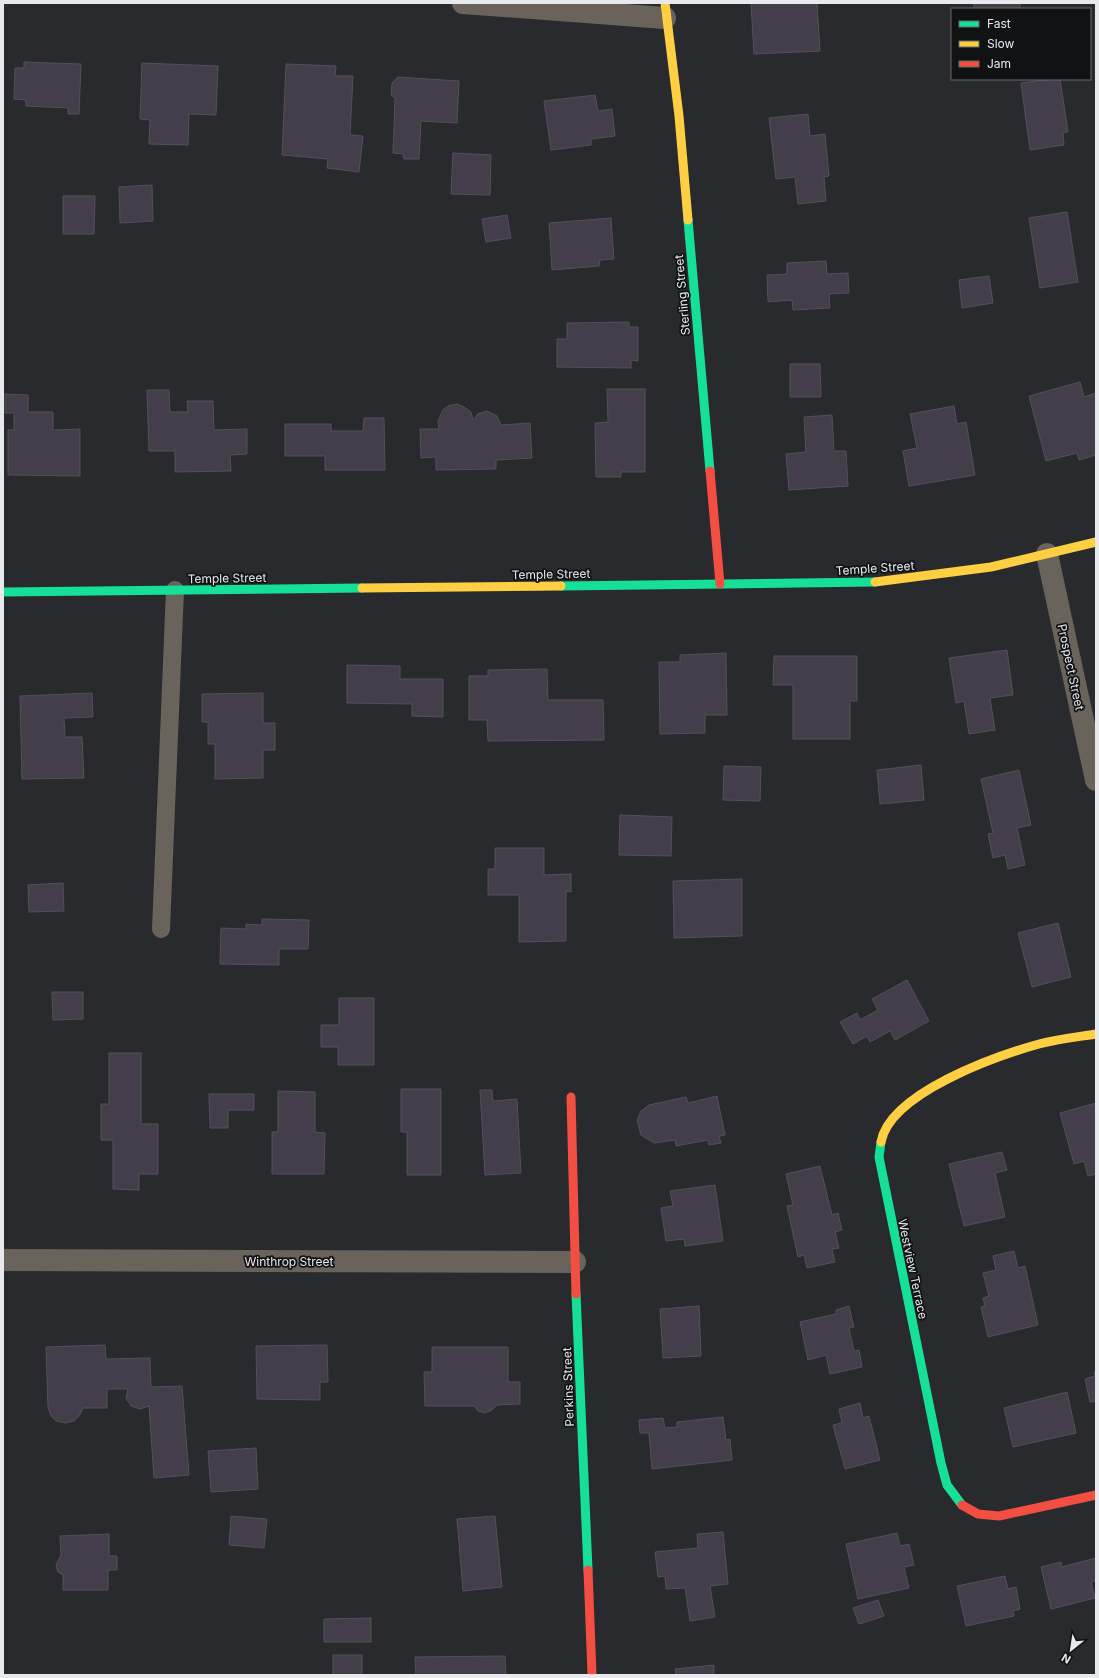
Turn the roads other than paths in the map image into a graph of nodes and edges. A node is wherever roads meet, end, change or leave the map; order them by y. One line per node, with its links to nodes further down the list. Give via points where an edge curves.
1 (463, 3): 2 (street)
2 (665, 11): 5 (street, Sterling Street, via 679,116)
3 (1096, 542): 4 (street, Temple Street)
4 (1047, 554): 5 (street, Temple Street, via 991,567 872,582); 8 (street, Prospect Street)
5 (720, 584): 6 (street, Temple Street)
6 (175, 590): 7 (street, Temple Street); 9 (lane)
7 (3, 592)
8 (1096, 780)
9 (161, 929)
10 (1096, 1034): 14 (street, Westview Terrace, via 1033,1046 940,1084 901,1108 884,1130 879,1157 941,1463 947,1485 959,1504 978,1514 999,1516)
11 (571, 1097): 13 (street, Perkins Street)
12 (3, 1260): 13 (street, Winthrop Street)
13 (575, 1262): 15 (street, Perkins Street)
14 (1096, 1494)
15 (592, 1675)

